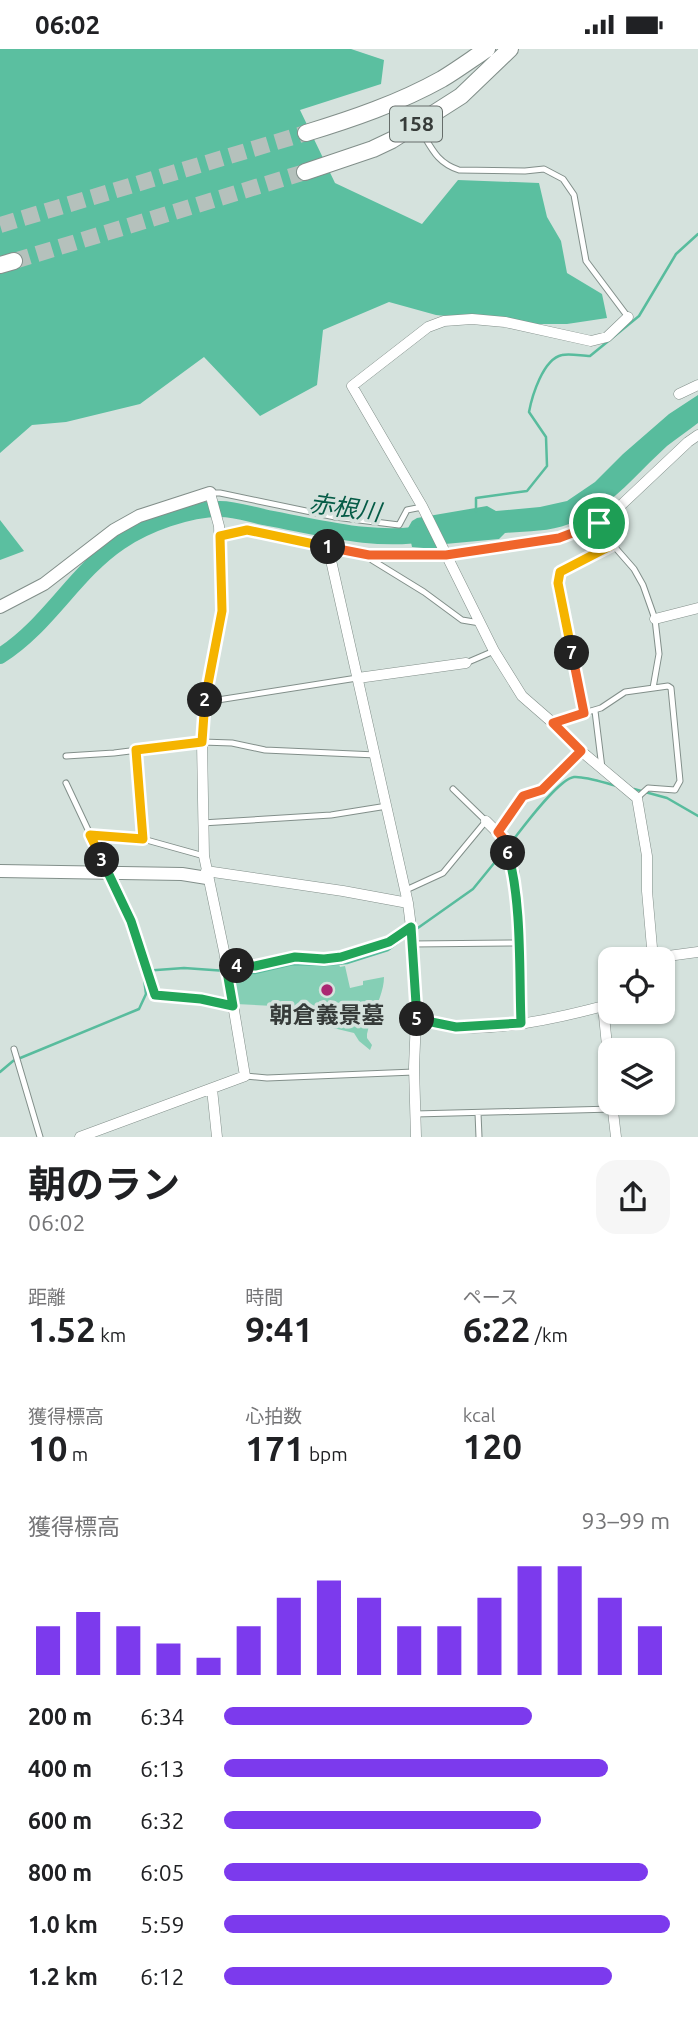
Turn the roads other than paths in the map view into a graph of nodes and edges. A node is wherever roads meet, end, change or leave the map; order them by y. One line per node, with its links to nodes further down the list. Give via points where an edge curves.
1 (487, 49): 4 (highway, 158, via 406,97)
2 (510, 49): 3 (highway, 158, via 461,96)
3 (417, 123): 5 (highway, 158, via 373,149); 6 (lane, via 437,159 449,167 544,169 563,179 574,195 586,261)
4 (306, 133)
5 (305, 172)
6 (628, 317): 11 (street, via 607,337 591,341 505,322 444,321 428,327 352,386)
7 (698, 385): 8 (street)
8 (680, 394)
9 (698, 435): 12 (street)
10 (211, 496): 11 (lane, via 220,493 399,525 407,510); 13 (street); 18 (street, via 139,516 44,584)
11 (424, 509): 16 (street)
12 (599, 523): 14 (street); 16 (street, via 559,538)
13 (219, 531): 15 (street, via 247,530); 26 (street, via 222,611)
14 (612, 545): 20 (lane, via 634,569); 27 (street, via 560,572 558,583)
15 (328, 547): 17 (street); 24 (street)
16 (445, 552): 17 (street); 21 (street)
17 (369, 555): 21 (lane, via 462,620)
18 (0, 607)
19 (698, 608): 20 (street)
20 (655, 619): 25 (lane, via 659,654)
21 (480, 623): 22 (street)
22 (494, 651): 23 (lane); 28 (street, via 522,696)
23 (466, 663): 24 (street)
24 (358, 678): 26 (lane); 32 (street)
25 (653, 688): 27 (lane, via 625,692); 37 (lane, via 671,688 680,781 675,790 648,788)
26 (205, 702): 29 (street)
27 (589, 712): 28 (street); 34 (lane)
28 (553, 723): 31 (street)
29 (202, 742): 30 (lane); 32 (lane); 40 (street)
30 (136, 750): 33 (lane); 43 (lane)
31 (581, 751): 34 (street); 41 (lane, via 542,790 523,796)
32 (376, 755): 38 (street)
33 (66, 756)
34 (602, 768): 37 (street)
35 (66, 783): 42 (lane)
36 (453, 789): 39 (lane)
37 (637, 798): 53 (street, via 648,856)
38 (387, 806): 40 (lane, via 331,815); 48 (street)
39 (486, 821): 41 (street); 48 (lane, via 443,873)
40 (202, 823): 44 (street)
41 (498, 832): 51 (street, via 505,840 514,872)
42 (90, 835): 43 (lane); 46 (lane)
43 (143, 839): 44 (lane)
44 (204, 856): 47 (street)
45 (0, 871): 46 (street)
46 (108, 872): 47 (street); 57 (lane, via 131,921 155,995)
47 (206, 874): 49 (street); 56 (street)
48 (406, 890): 49 (street)
49 (408, 903): 50 (street)
50 (411, 927): 52 (street); 56 (lane, via 389,942 341,957 295,957 255,966)
51 (519, 943): 52 (lane); 60 (street)
52 (412, 944): 59 (street)
53 (652, 947)
54 (698, 952): 55 (street)
55 (675, 956)
56 (226, 966): 57 (street)
57 (233, 1006): 63 (street)
58 (598, 1007): 60 (street)
59 (416, 1018): 60 (street, via 456,1027); 62 (street)
60 (521, 1023)
61 (15, 1049): 69 (lane)
62 (414, 1072): 63 (lane); 67 (street)
63 (245, 1076): 64 (street)
64 (212, 1089): 70 (street); 71 (street)
65 (598, 1107): 66 (lane)
66 (478, 1113): 67 (lane); 73 (lane)
67 (415, 1114): 72 (street)
68 (614, 1115): 74 (street)
69 (40, 1137)
70 (80, 1137)
71 (217, 1137)
72 (416, 1137)
73 (479, 1137)
74 (616, 1137)

